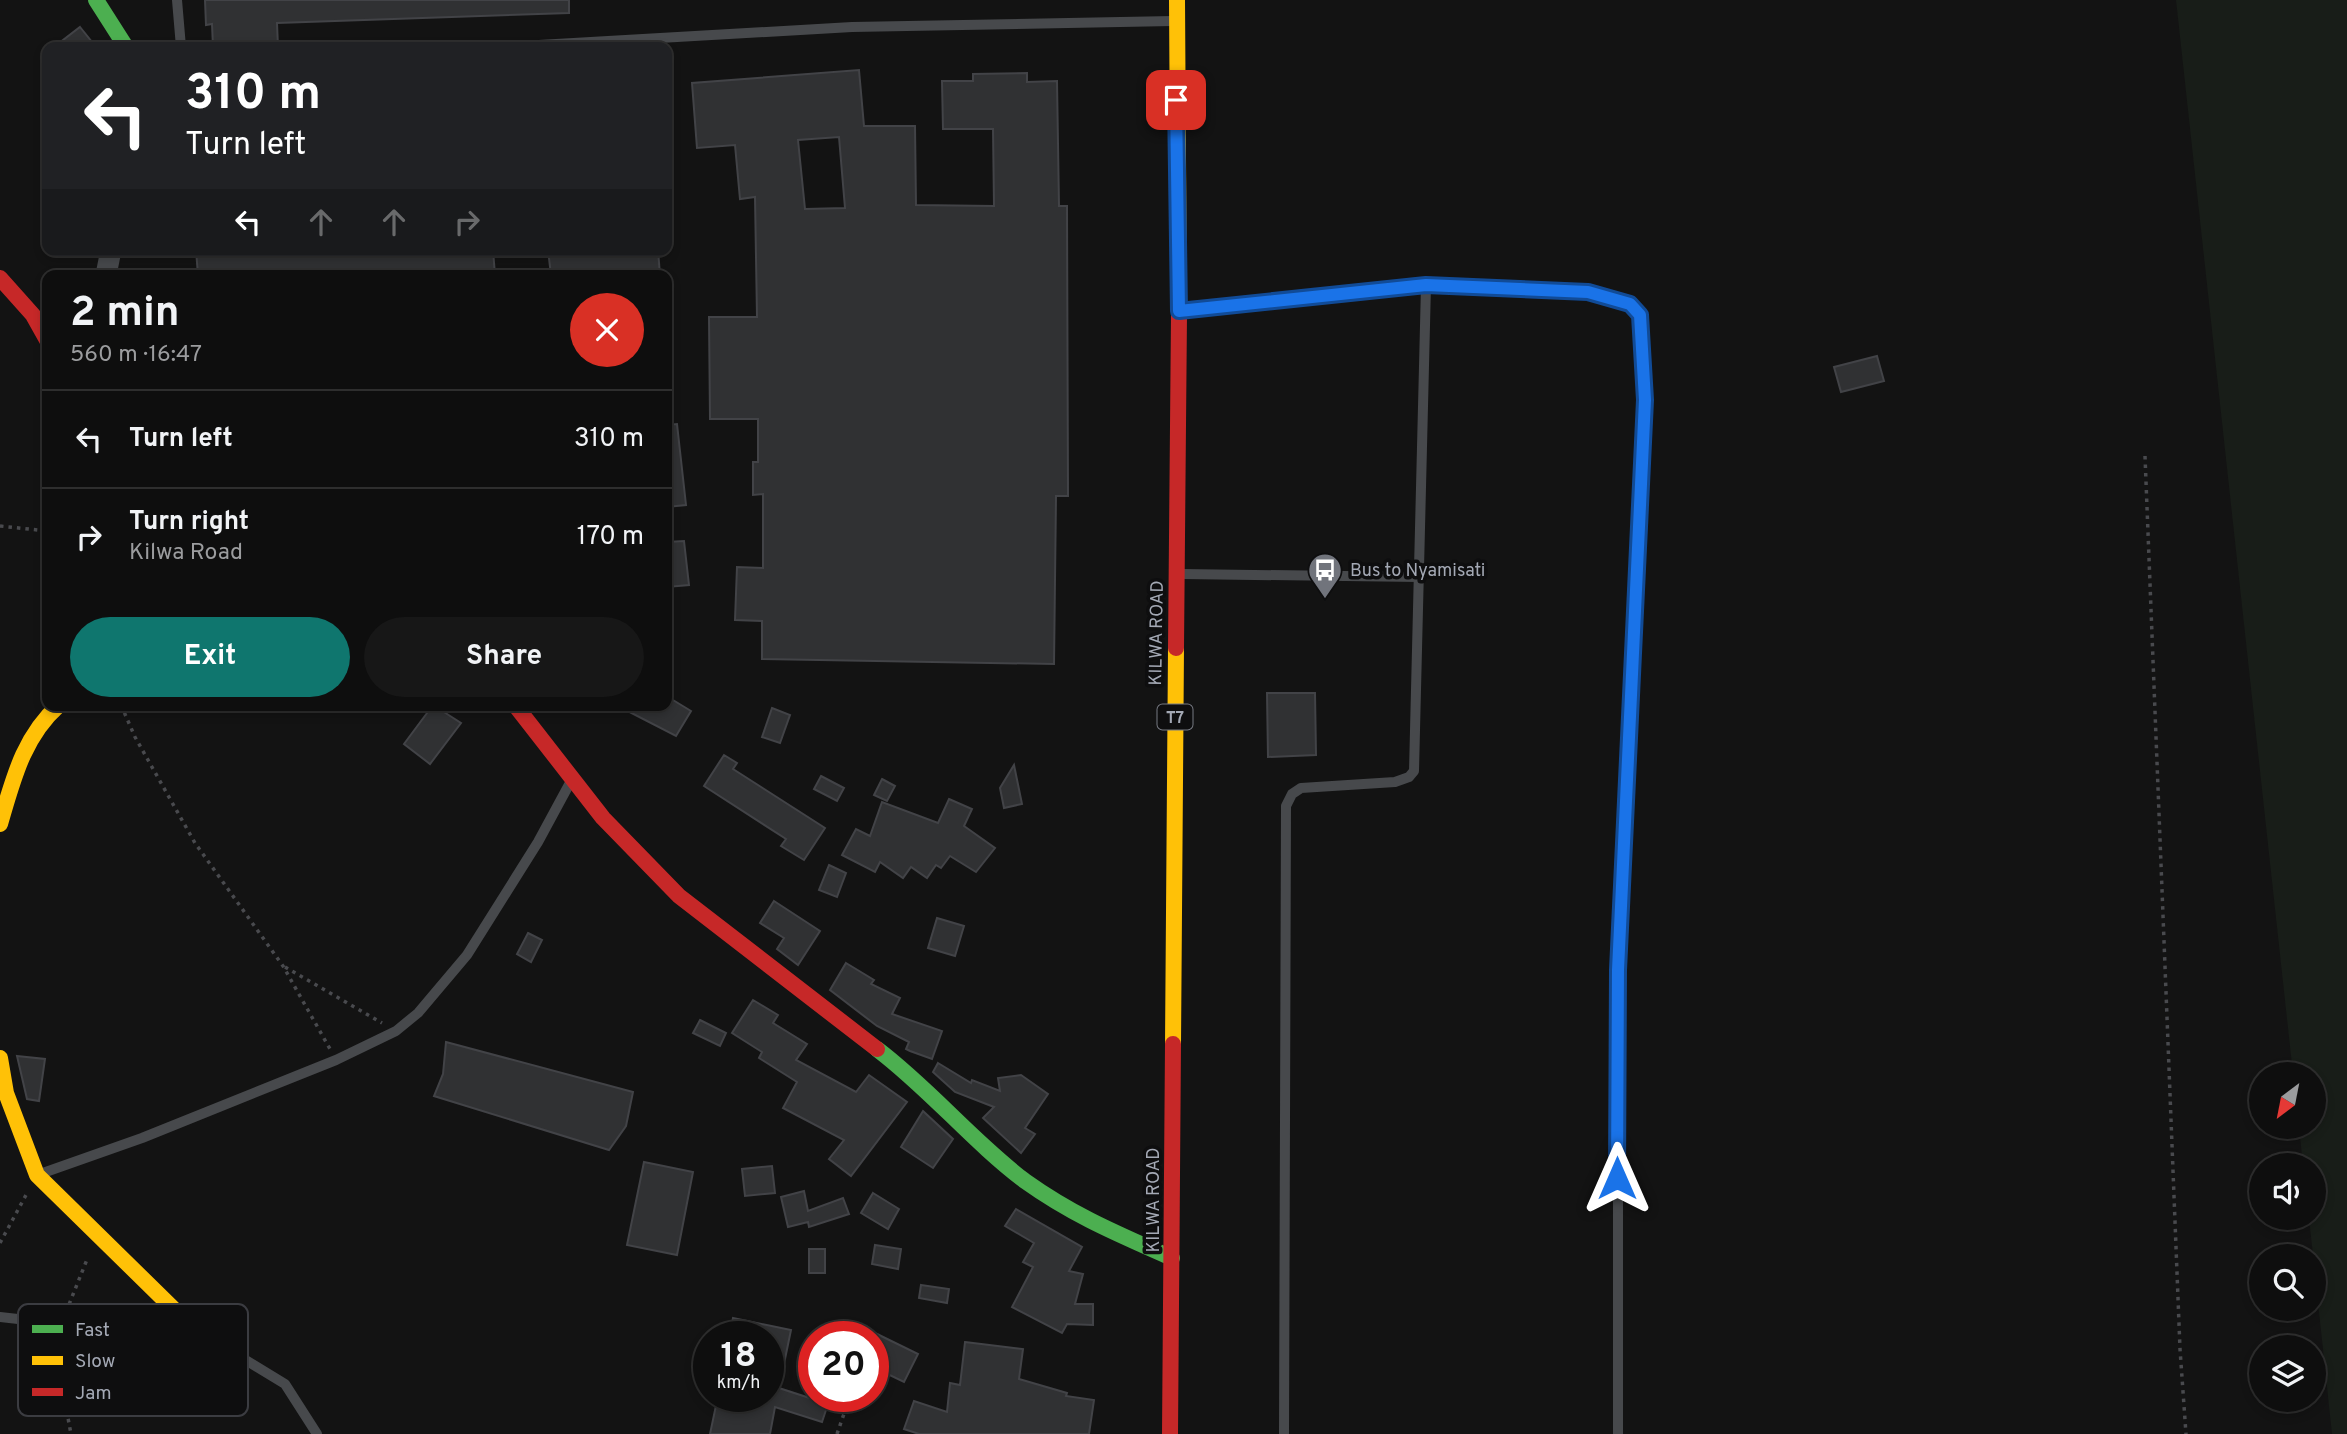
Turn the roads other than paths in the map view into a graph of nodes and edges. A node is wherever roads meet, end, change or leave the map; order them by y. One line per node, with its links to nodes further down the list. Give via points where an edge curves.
1 (96, 0): 5 (main road)
2 (177, 0): 6 (lane)
3 (1177, 0): 4 (main road, KILWA ROAD / T7)
4 (1175, 21): 7 (lane, via 866,27); 10 (main road, KILWA ROAD / T7)
5 (123, 42)
6 (181, 42)
7 (594, 42)
8 (0, 278): 11 (main road)
9 (1426, 285): 10 (lane); 13 (lane); 28 (lane, via 1588,292 1630,304 1640,315 1645,400 1640,551 1618,970)
10 (1179, 311): 12 (main road, KILWA ROAD / T7)
11 (42, 331)
12 (1176, 574): 13 (lane); 20 (main road, KILWA ROAD / T7)
13 (1420, 578): 27 (lane, via 1414,771 1395,782 1301,788 1286,806)
14 (53, 711): 17 (main road, via 34,731 16,770)
15 (520, 711): 16 (main road)
16 (573, 779): 19 (lane, via 467,956 418,1013 396,1031 142,1138); 20 (main road, via 613,829 679,896 905,1070 1023,1179 1078,1217)
17 (0, 824)
18 (0, 1058): 19 (main road, via 6,1093)
19 (37, 1175): 21 (main road)
20 (1172, 1258): 26 (main road, KILWA ROAD / T7)
21 (168, 1304)
22 (0, 1317): 23 (lane)
23 (18, 1319)
24 (248, 1360): 25 (lane, via 285,1384)
25 (317, 1434)
26 (1170, 1434)
27 (1284, 1434)
28 (1618, 1434)

